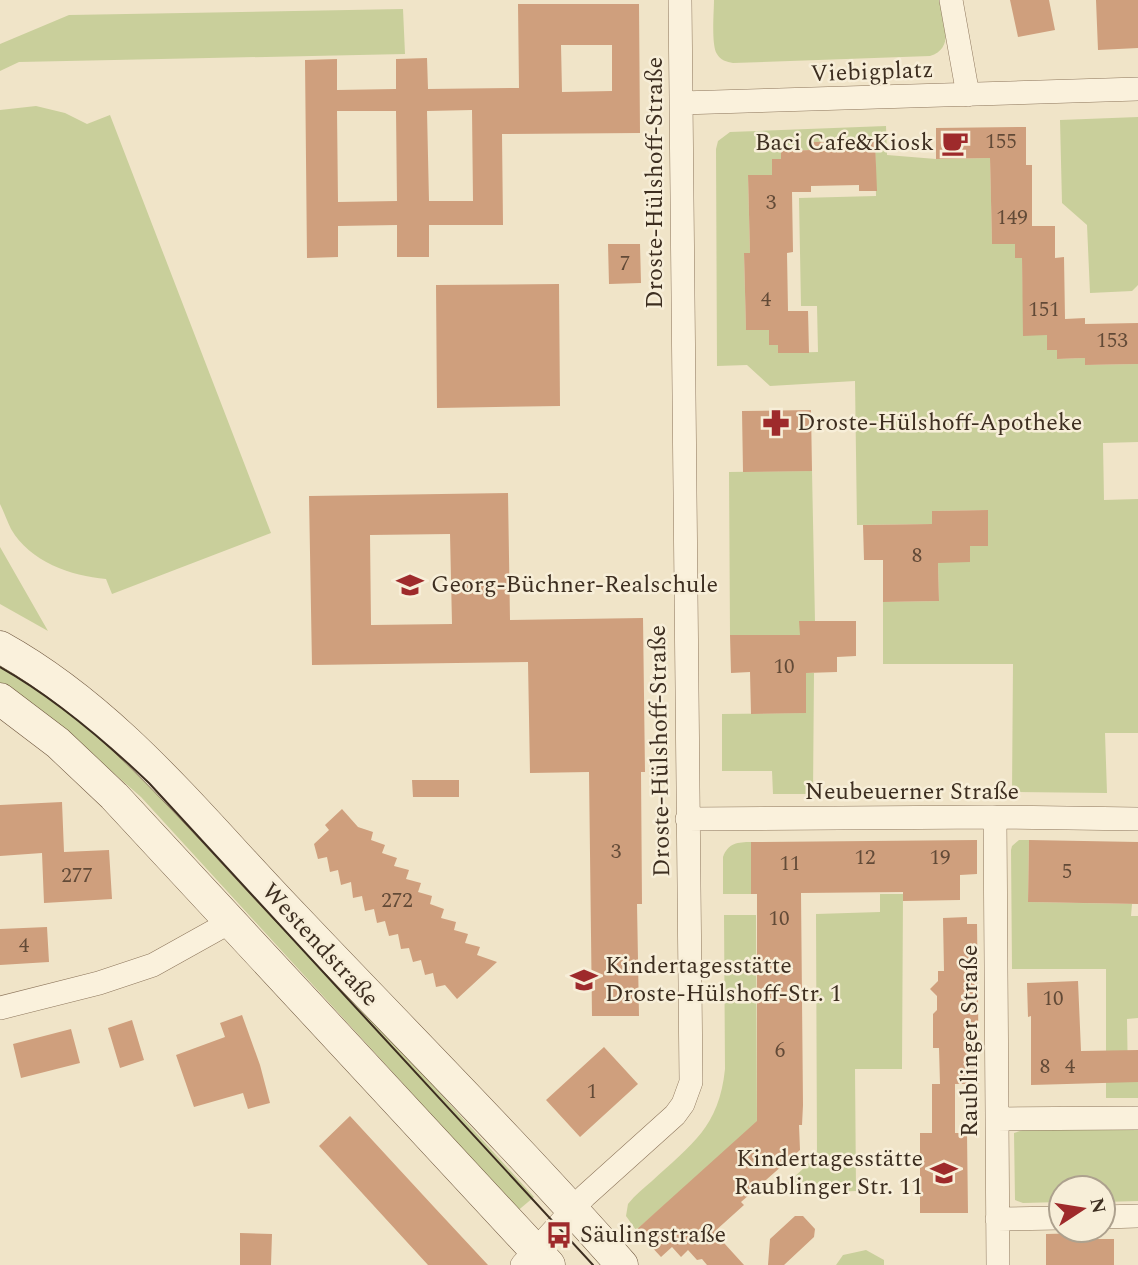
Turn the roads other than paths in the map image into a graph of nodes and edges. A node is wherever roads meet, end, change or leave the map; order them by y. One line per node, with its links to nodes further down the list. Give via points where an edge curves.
1 (680, 0): 5 (street, Droste-Hülshoff-Straße)
2 (951, 0): 4 (street, Viebigplatz)
3 (1138, 89): 4 (street)
4 (968, 95): 5 (street, Viebigplatz)
5 (681, 103): 9 (street, Droste-Hülshoff-Straße)
6 (0, 647): 15 (main road, Westendstraße, via 97,713 154,766)
7 (0, 699): 11 (main road, Westendstraße, via 86,769)
8 (995, 817): 9 (street, Neubeuerner Straße); 10 (street, Neubeuerner Straße); 14 (street, Raublinger Straße)
9 (687, 819): 15 (street, Droste-Hülshoff-Straße, via 692,1068 687,1094 676,1115)
10 (1138, 819)
11 (232, 921): 12 (street, via 153,965); 20 (main road, Westendstraße)
12 (0, 1008)
13 (1138, 1118): 14 (street)
14 (997, 1119): 19 (street, Raublinger Straße)
15 (572, 1210): 20 (street, Droste-Hülshoff-Straße); 21 (main road, Westendstraße)
16 (1138, 1216): 17 (street)
17 (1117, 1217)
18 (1047, 1218): 19 (street)
19 (997, 1219): 22 (street, Raublinger Straße)
20 (540, 1253)
21 (622, 1265)
22 (998, 1265)

